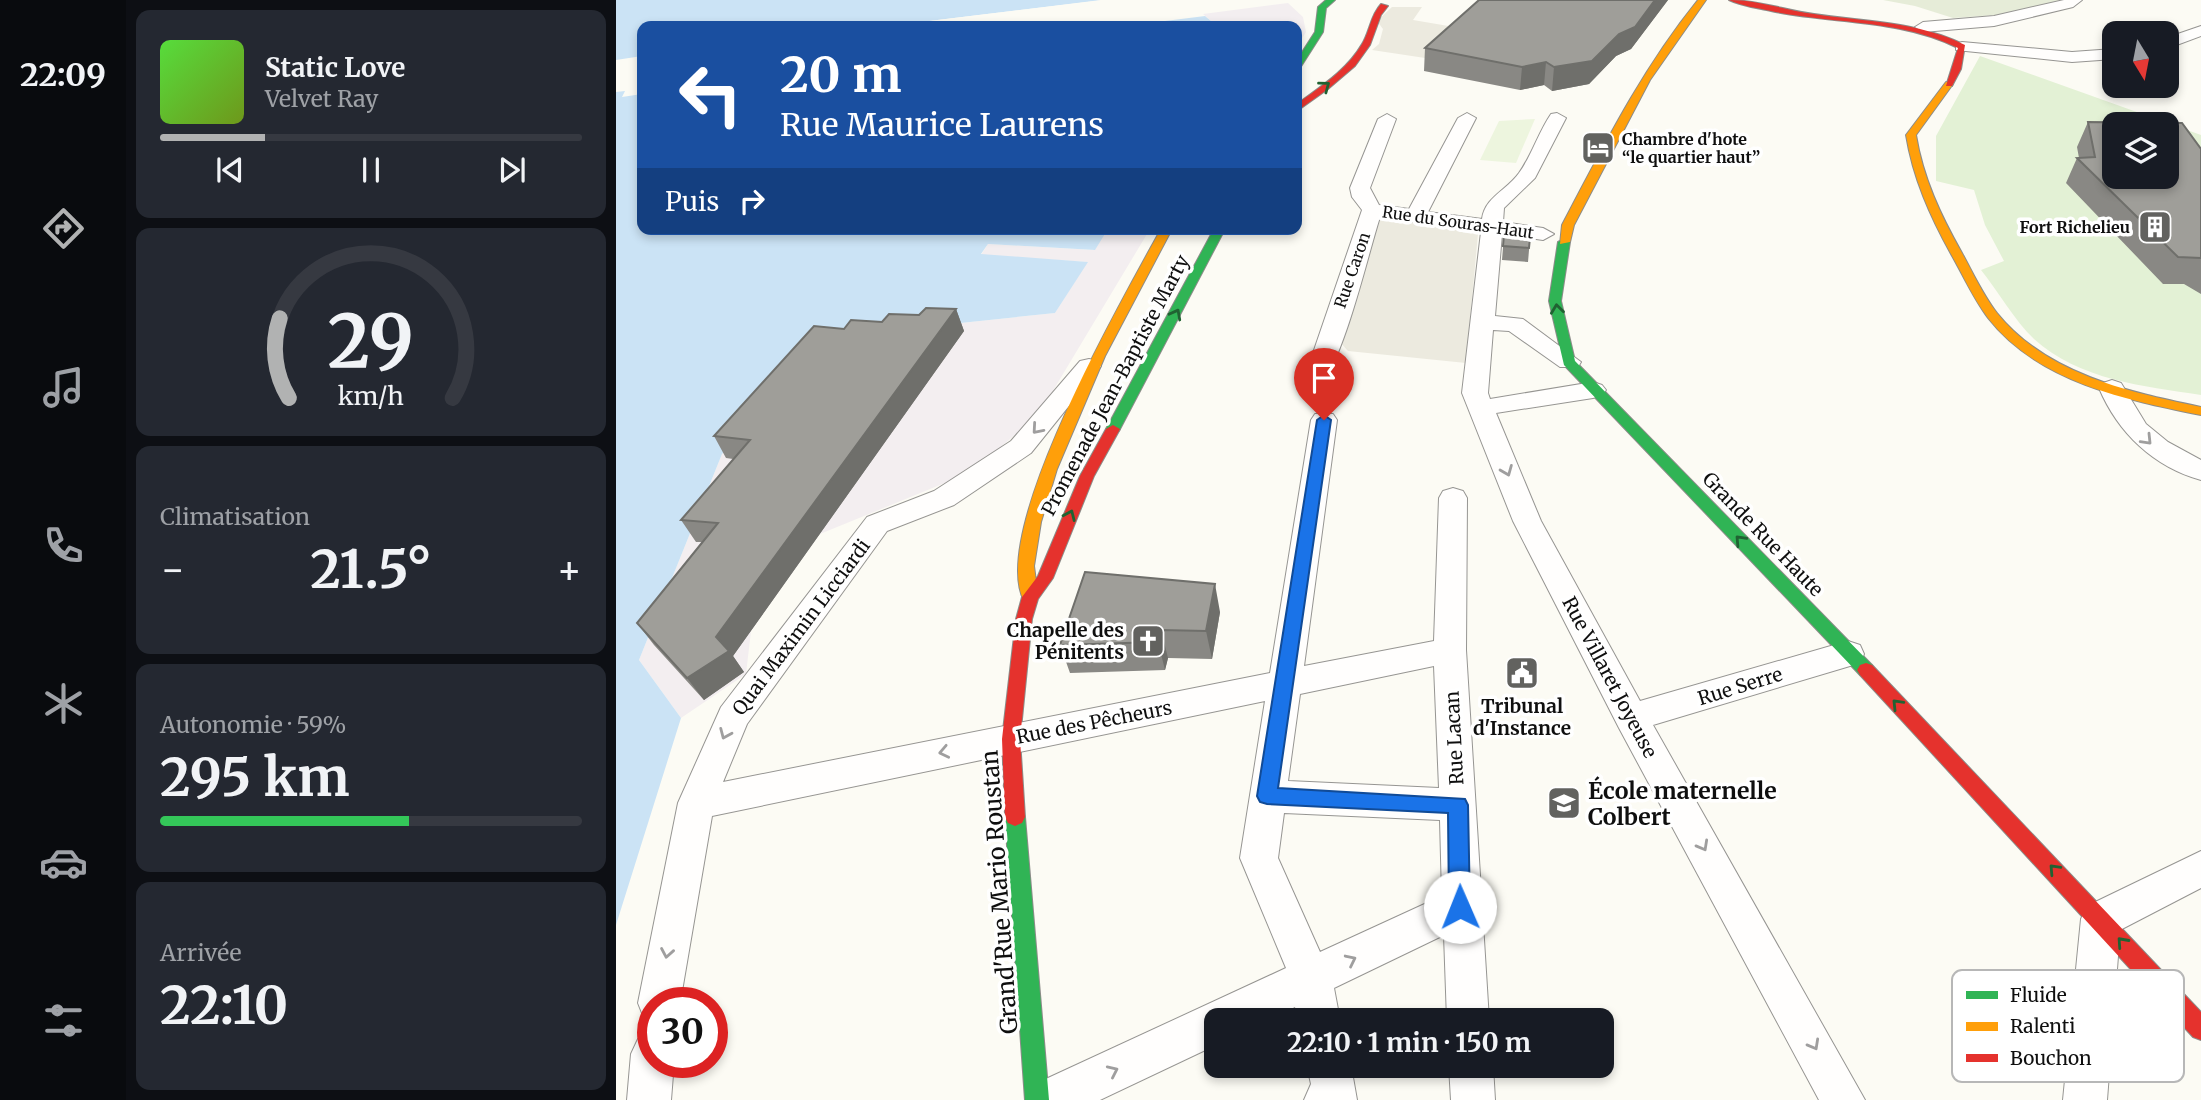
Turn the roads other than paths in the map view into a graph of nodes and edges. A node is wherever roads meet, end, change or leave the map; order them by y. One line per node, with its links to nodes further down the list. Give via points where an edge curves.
1 (1702, 0): 26 (street, Grande Rue Haute, one-way to 1, via 1555,301 1568,225 1632,102)
2 (1732, 0): 8 (street, via 1825,19)
3 (2075, 0): 7 (street)
4 (1335, 2): 13 (street, via 1322,7 1319,32)
5 (1390, 3): 6 (street); 14 (street, one-way to 5, via 1363,49 1374,17)
6 (1364, 8)
7 (1994, 21): 8 (street); 11 (street)
8 (1923, 26): 11 (street)
9 (2201, 32): 10 (street)
10 (2179, 40)
11 (1962, 47): 12 (street, via 2072,57); 28 (street, via 1938,105 1911,135 1913,166 1923,194 1998,323 2050,362)
12 (2102, 55)
13 (1302, 58)
14 (1302, 104)
15 (1467, 118): 19 (street)
16 (1557, 118): 20 (street, via 1524,183 1516,194 1494,206)
17 (1387, 119): 18 (street, Rue Caron, via 1360,188)
18 (1372, 210): 19 (street, Rue du Souras-Haut); 27 (street, Rue Caron)
19 (1416, 216): 20 (street, Rue du Souras-Haut)
20 (1490, 226): 21 (street, Rue du Souras-Haut); 24 (street, Rue Villaret Joyeuse)
21 (1543, 234)
22 (1163, 235): 25 (street)
23 (1217, 235): 36 (street, Promenade Jean-Baptiste Marty, one-way to 23, via 1087,477)
24 (1482, 322): 26 (street, via 1515,324); 30 (street, Rue Villaret Joyeuse, via 1475,393)
25 (1096, 358): 35 (street); 44 (street, Quai Maximin Licciardi, one-way to 44, via 1021,447 944,498 877,524 733,717)
26 (1569, 362): 29 (street, Grande Rue Haute)
27 (1310, 385)
28 (2112, 388): 31 (street); 33 (street, one-way to 33, via 2118,405 2154,448)
29 (1593, 390): 30 (street); 39 (street, Grande Rue Haute, one-way to 29)
30 (1481, 408): 41 (street, Rue Villaret Joyeuse, one-way to 41, via 1527,521)
31 (2201, 411)
32 (1324, 420): 40 (street)
33 (2201, 471)
34 (1452, 498): 38 (street, Rue Lacan)
35 (1029, 536): 36 (street); 37 (street, via 1024,586)
36 (1059, 539): 37 (street, Promenade Jean-Baptiste Marty, via 1045,578)
37 (1030, 597): 42 (street, Grand'Rue Mario Roustan)
38 (1450, 650): 40 (street, Rue des Pêcheurs); 45 (street, Rue Lacan)
39 (1849, 654): 41 (street, Rue Serre); 48 (street, Grande Rue Haute, one-way to 39)
40 (1282, 685): 42 (street, Rue des Pêcheurs); 43 (street)
41 (1631, 718): 68 (street, Rue Villaret Joyeuse, one-way to 68)
42 (1011, 739): 44 (street, Rue des Pêcheurs, one-way to 44); 64 (street, Grand'Rue Mario Roustan)
43 (1267, 796): 45 (street); 51 (street, via 1259,858)
44 (696, 803): 52 (street, Quai Maximin Licciardi, one-way to 52)
45 (1458, 805): 47 (street, Rue Lacan)
46 (2201, 869): 48 (street)
47 (1460, 907): 51 (street, one-way to 47); 55 (street, Rue Lacan)
48 (2101, 919): 49 (street); 50 (street, Grande Rue Haute, one-way to 48)
49 (2096, 970)
50 (2147, 970)
51 (1311, 979): 53 (street); 54 (street)
52 (662, 987)
53 (1248, 1008)
54 (1317, 1008)
55 (1467, 1008)
56 (2184, 1010): 58 (street, Grande Rue Haute, one-way to 56)
57 (1204, 1029): 65 (street, one-way to 57)
58 (2201, 1029)
59 (651, 1078): 63 (street)
60 (1332, 1078): 66 (street, via 1336,1097)
61 (1472, 1078): 67 (street)
62 (2087, 1082): 69 (street)
63 (649, 1100)
64 (1037, 1100)
65 (1051, 1100)
66 (1326, 1100)
67 (1473, 1100)
68 (1843, 1100)
69 (2085, 1100)

